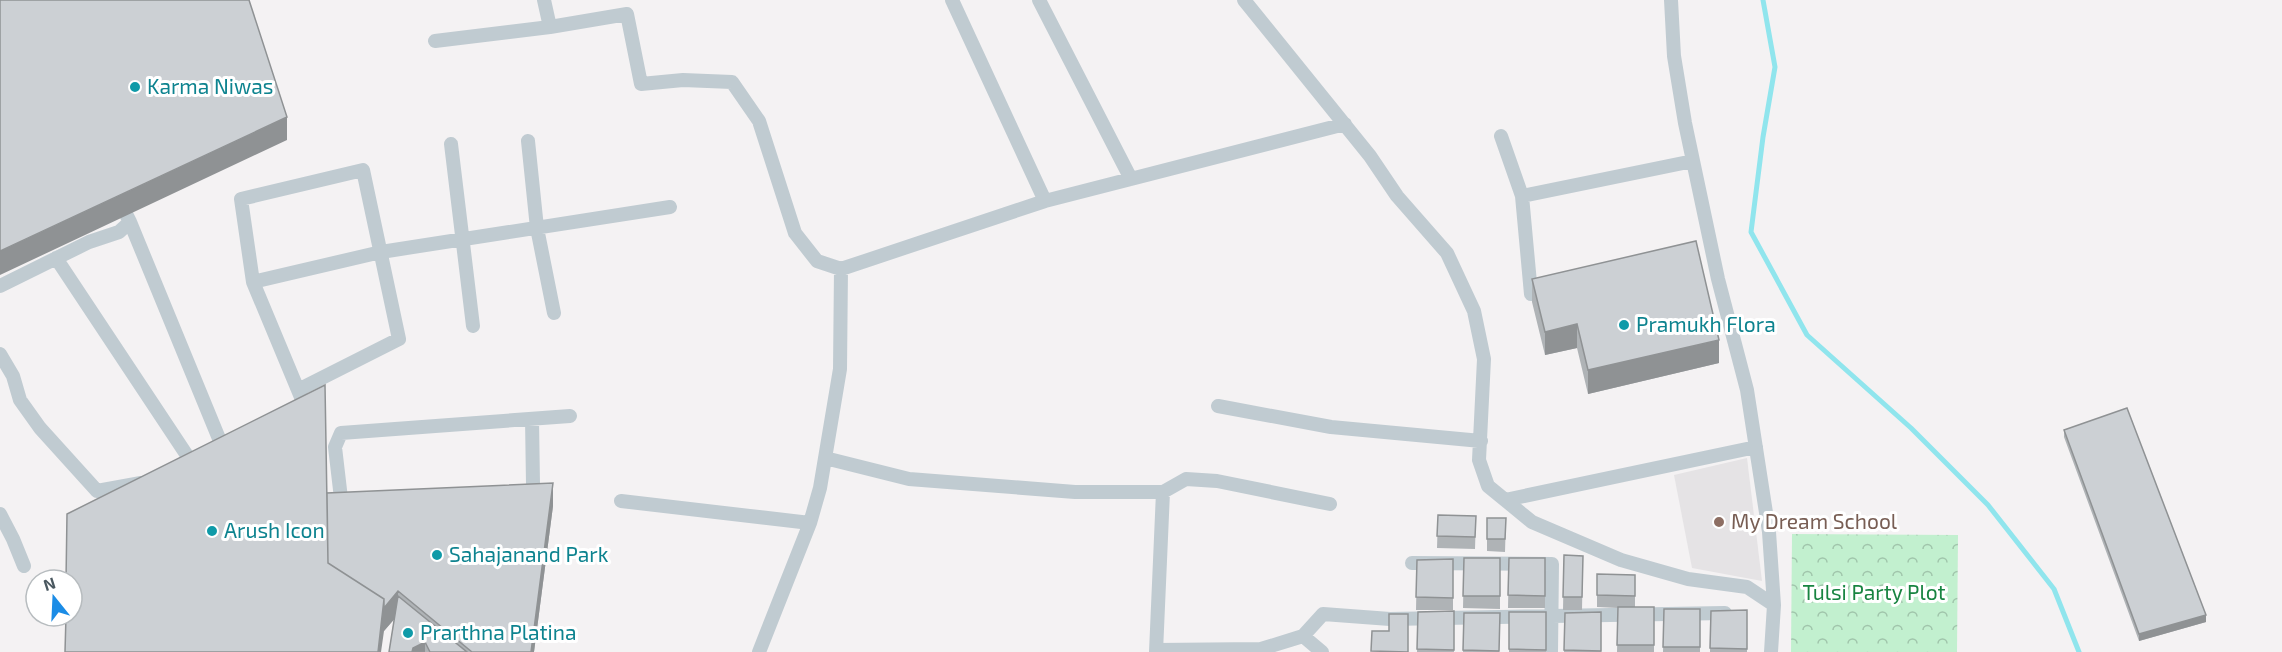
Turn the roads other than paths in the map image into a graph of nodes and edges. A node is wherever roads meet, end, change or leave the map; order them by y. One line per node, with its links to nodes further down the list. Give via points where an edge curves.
1 (544, 0): 6 (street)
2 (952, 0): 16 (street)
3 (1039, 0): 13 (street)
4 (1244, 0): 8 (street)
5 (1671, 0): 12 (street, via 1674,57)
6 (550, 27): 7 (street); 23 (street, via 627,14 641,84 732,81 759,122 795,233 817,261)
7 (435, 41)
8 (1345, 124): 13 (street); 35 (street, via 1397,196 1448,252 1474,311 1484,359)
9 (1501, 136): 14 (street)
10 (528, 141): 19 (street)
11 (451, 144): 20 (street)
12 (1692, 160): 14 (street); 36 (street, via 1747,390)
13 (1131, 179): 16 (street)
14 (1522, 196): 26 (street)
15 (120, 201): 18 (street)
16 (1045, 201): 23 (street)
17 (670, 207): 19 (street)
18 (130, 222): 22 (street, via 119,232); 22 (street, via 226,440 194,476)
19 (537, 228): 20 (street); 27 (street)
20 (464, 239): 21 (street); 28 (street)
21 (381, 252): 24 (street); 24 (street, via 363,170 241,199); 30 (street, via 399,339)
22 (56, 258): 25 (street)
23 (841, 269): 37 (street, via 840,369)
24 (253, 282): 30 (street)
25 (0, 286)
26 (1531, 294)
27 (554, 313)
28 (473, 326)
29 (0, 354): 38 (street, via 13,376 20,400 97,491)
30 (298, 390): 34 (street, via 311,421)
31 (1218, 406): 35 (street, via 1331,427)
32 (570, 416): 33 (street)
33 (532, 419): 39 (street); 44 (street, via 341,433 334,447 342,507)
34 (300, 424)
35 (1481, 441): 41 (street, via 1479,460 1488,486)
36 (1756, 447): 41 (street); 49 (street, via 1769,531)
37 (825, 458): 40 (street, via 909,479 1076,492); 46 (street)
38 (153, 480)
39 (533, 484)
40 (1163, 492): 43 (street, via 1186,479 1207,480); 53 (street)
41 (1505, 500): 49 (street, via 1532,522 1621,560 1688,579 1747,587)
42 (621, 501): 46 (street)
43 (1330, 504)
44 (330, 507)
45 (0, 514): 48 (street)
46 (810, 523): 54 (street)
47 (1412, 563): 51 (street, via 1552,564)
48 (24, 566)
49 (1774, 605): 57 (street)
50 (1725, 613): 51 (street)
51 (1551, 616): 52 (street, via 1390,619 1323,614); 56 (street)
52 (1303, 636): 53 (street, via 1261,649); 55 (street)
53 (1156, 651)
54 (759, 652)
55 (1322, 652)
56 (1551, 652)
57 (1771, 652)

